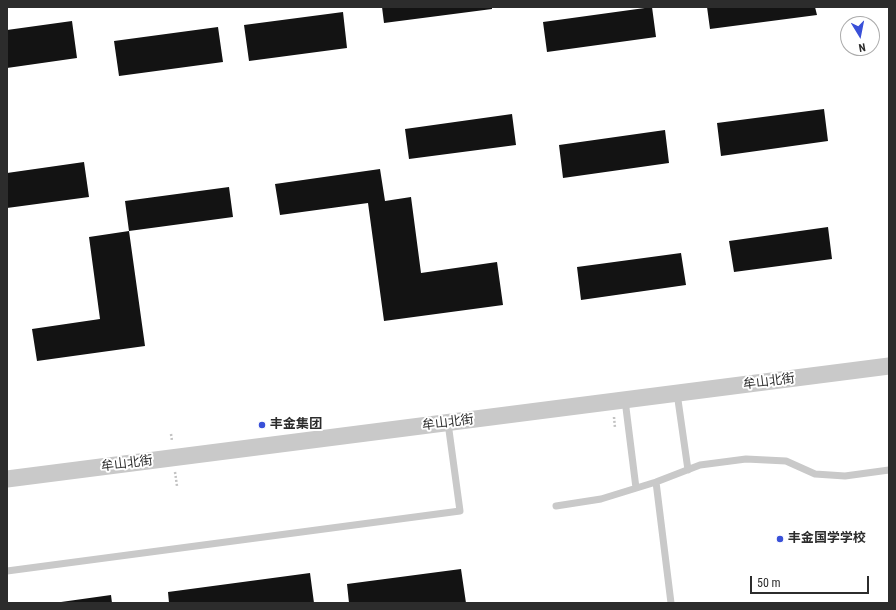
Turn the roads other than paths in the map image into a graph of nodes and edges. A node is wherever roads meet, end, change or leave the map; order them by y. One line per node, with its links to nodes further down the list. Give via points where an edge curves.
1 (889, 366): 2 (street, 牟山北街)
2 (677, 393): 3 (street, 牟山北街); 5 (lane)
3 (625, 400): 4 (street, 牟山北街); 9 (lane)
4 (448, 422): 7 (street, 牟山北街); 11 (lane, via 460,511)
5 (688, 470): 6 (lane, via 700,465 746,459 786,461 815,474 844,476); 8 (lane)
6 (889, 470)
7 (7, 479)
8 (656, 482): 9 (lane); 12 (lane)
9 (636, 488): 10 (lane, via 601,499)
10 (556, 506)
11 (7, 571)
12 (671, 603)

